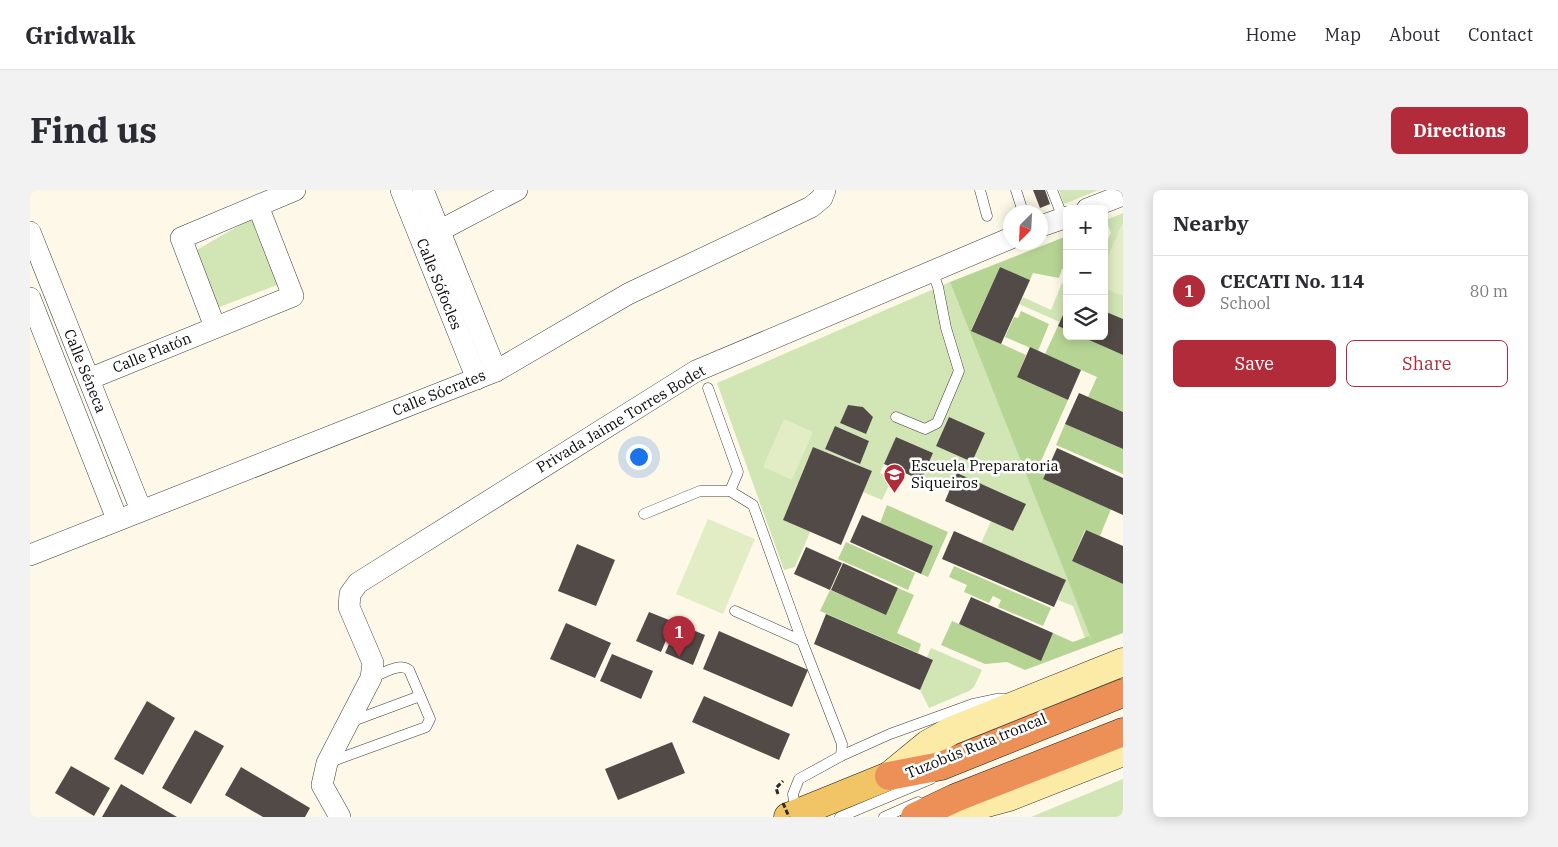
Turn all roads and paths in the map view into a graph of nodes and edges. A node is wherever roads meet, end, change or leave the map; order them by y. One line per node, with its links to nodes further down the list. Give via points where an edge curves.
1 (295, 190): 12 (street)
2 (401, 190): 24 (street, Calle Sófocles)
3 (423, 190): 17 (street, Calle Sófocles)
4 (518, 190): 17 (street)
5 (825, 190): 24 (street, Calle Sócrates, via 822,198 811,207 628,294)
6 (980, 190): 14 (lane)
7 (1016, 190): 10 (lane)
8 (1052, 190): 13 (lane)
9 (1123, 195): 11 (street)
10 (1021, 205)
11 (1097, 205)
12 (258, 206): 23 (street, via 182,238); 23 (street, Calle Platón, via 293,296)
13 (1063, 213)
14 (987, 216)
15 (1063, 218): 16 (street)
16 (1048, 223)
17 (439, 231): 24 (street, Calle Sófocles)
18 (30, 232): 20 (street, Calle Séneca)
19 (1003, 241): 21 (street, Privada Jaime Torres Bodet)
20 (37, 270): 25 (street, Calle Séneca)
21 (932, 271): 27 (lane, via 959,371 936,423 925,429); 36 (street, Privada Jaime Torres Bodet, via 696,370 358,583 350,594 349,607 373,663)
22 (30, 298): 31 (street, Calle Séneca)
23 (216, 327): 25 (street, Calle Platón)
24 (486, 375): 29 (street, Calle Sócrates)
25 (89, 379): 29 (street, Calle Séneca)
26 (708, 388): 28 (lane, via 738,472)
27 (896, 417)
28 (730, 491): 30 (lane, via 700,490); 34 (lane, via 752,505)
29 (140, 510): 31 (street, Calle Sócrates)
30 (644, 514)
31 (117, 519): 32 (street, Calle Sócrates)
32 (30, 554)
33 (735, 611): 34 (lane)
34 (802, 641): 44 (lane, via 842,744)
35 (1123, 662): 39 (main road)
36 (371, 678): 38 (lane, via 406,667); 41 (street)
37 (1123, 693): 46 (highway)
38 (420, 696): 41 (lane); 45 (lane, via 430,719 426,727)
39 (1028, 699): 44 (lane, via 997,699 973,704 890,734); 47 (main road, via 951,731 928,744)
40 (1123, 704): 46 (lane, Tuzobús Ruta troncal)
41 (348, 722): 45 (street)
42 (1123, 732): 49 (highway)
43 (1123, 752): 48 (main road)
44 (841, 756): 50 (lane, via 799,779)
45 (327, 763): 51 (street, via 322,784)
46 (947, 768): 47 (highway); 52 (lane, Tuzobús Ruta troncal)
47 (889, 776): 50 (main road)
48 (1003, 807): 49 (main road)
49 (925, 811): 53 (lane, Tuzobús Ruta troncal)
50 (789, 813)
51 (340, 817)
52 (840, 817)
53 (884, 817)

